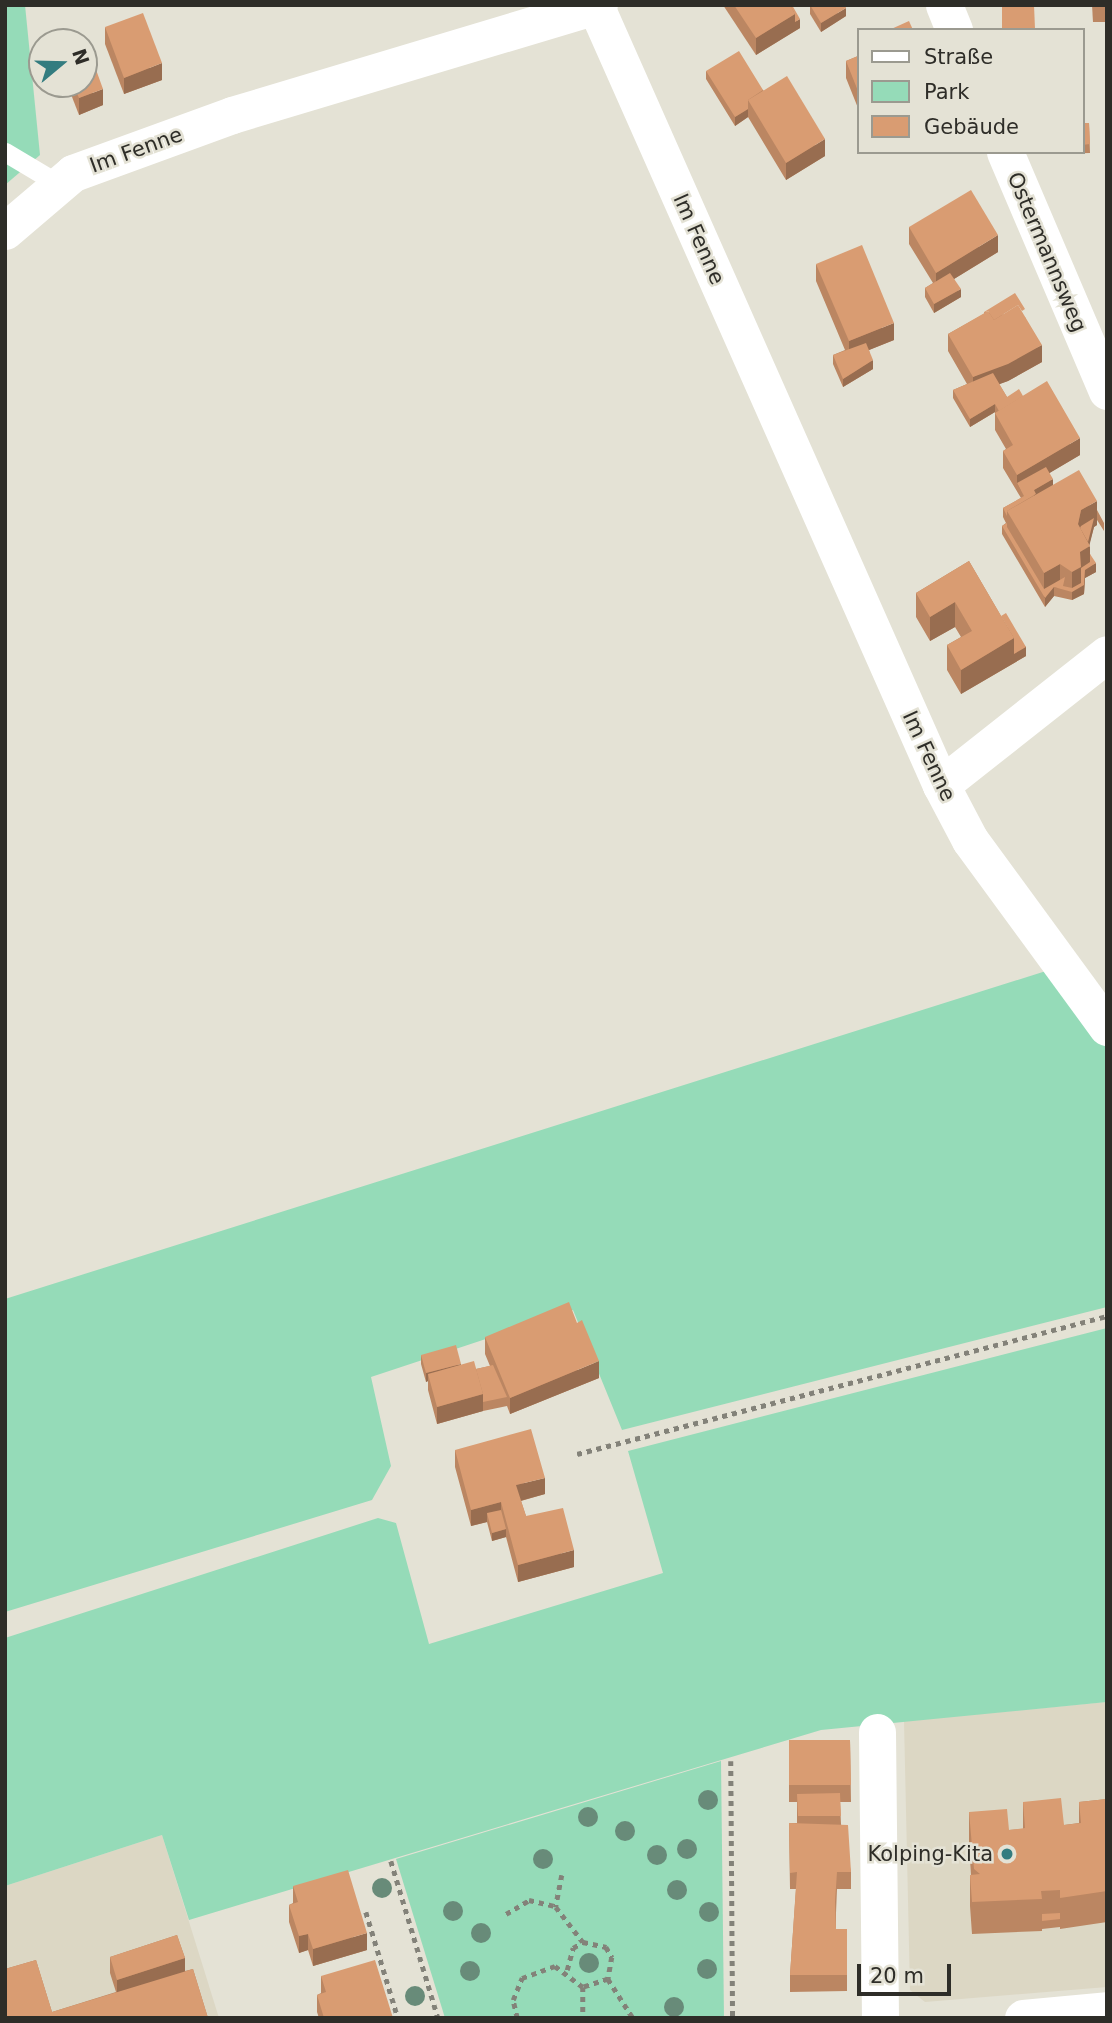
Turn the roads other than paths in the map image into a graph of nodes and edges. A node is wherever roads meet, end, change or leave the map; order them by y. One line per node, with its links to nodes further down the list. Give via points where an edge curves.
1 (944, 5): 3 (street)
2 (598, 6): 6 (street, Im Fenne, via 232,116); 10 (street, Im Fenne)
3 (953, 28)
4 (5, 152): 6 (lane)
5 (1006, 154): 8 (street, Ostermannsweg)
6 (57, 183): 7 (street, Im Fenne)
7 (5, 231)
8 (1107, 391)
9 (1107, 654): 10 (street)
10 (941, 785): 11 (street, Im Fenne, via 970,840)
11 (1107, 1027)
12 (877, 1732): 14 (street)
13 (1107, 2010): 15 (street)
14 (880, 2018)
15 (1023, 2018)

